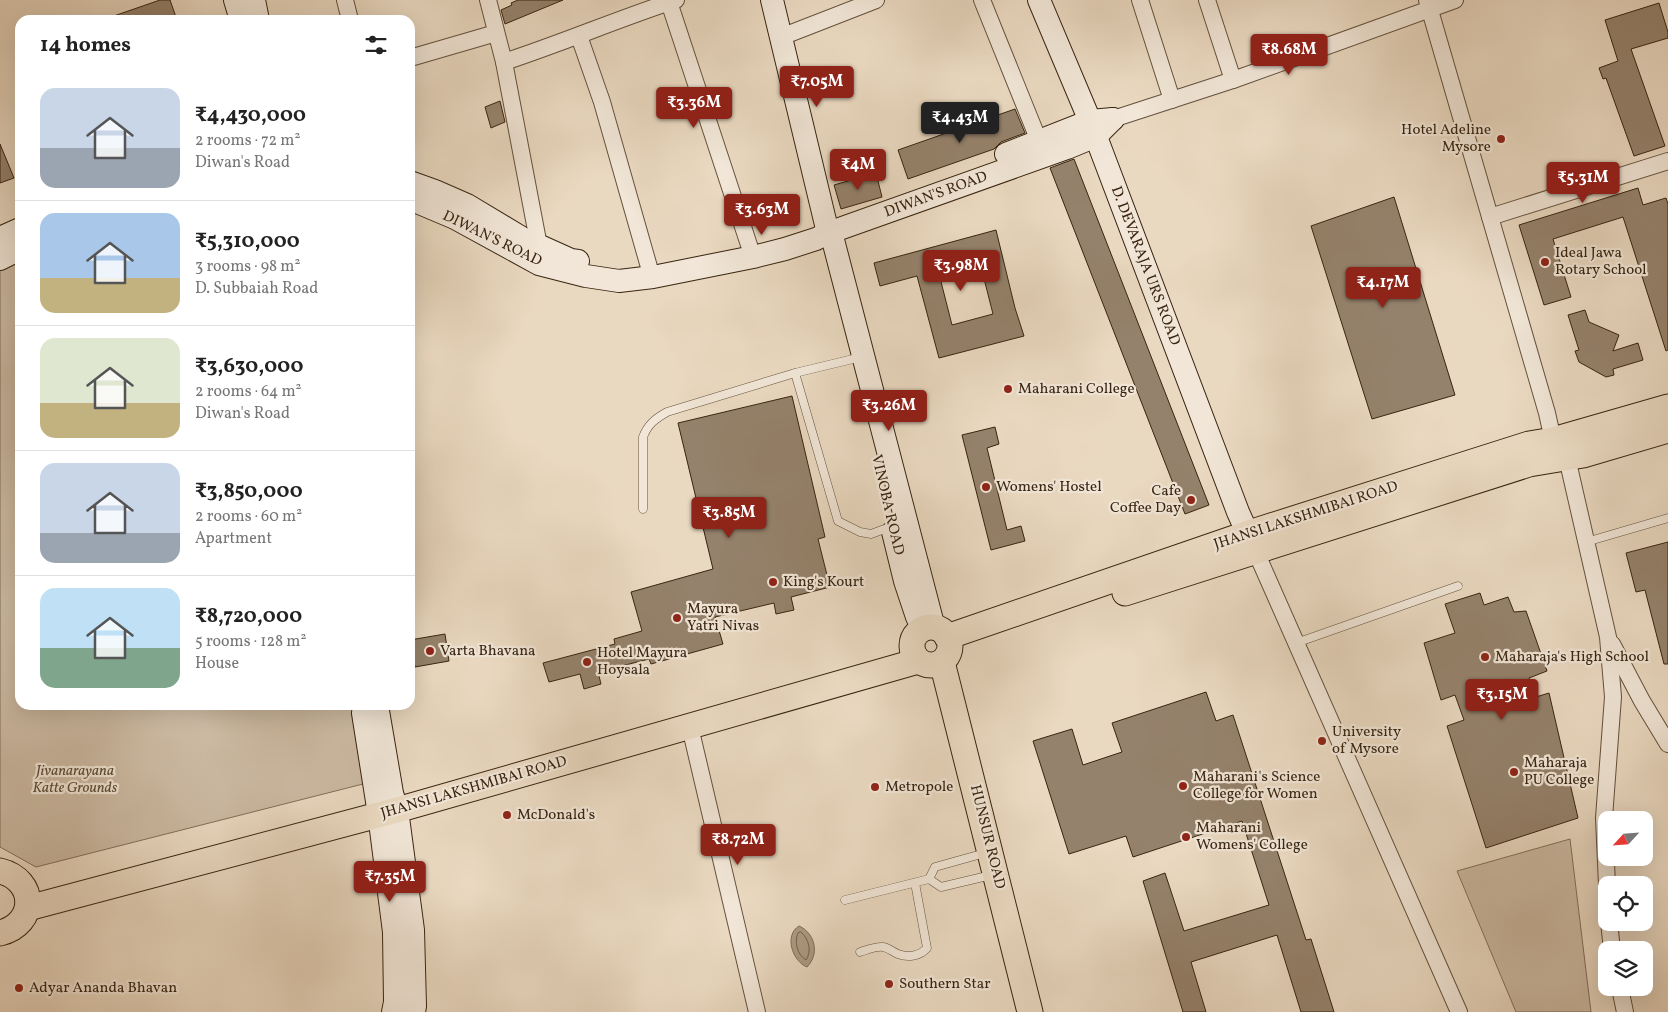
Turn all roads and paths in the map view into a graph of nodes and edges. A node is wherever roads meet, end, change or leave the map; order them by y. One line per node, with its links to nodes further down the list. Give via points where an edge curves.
1 (235, 0): 16 (street)
2 (254, 0): 17 (street)
3 (345, 0): 18 (street)
4 (488, 0): 19 (street)
5 (772, 0): 21 (street, VINOBA ROAD)
6 (876, 0): 15 (street)
7 (982, 0): 28 (street)
8 (1038, 0): 27 (street, D. DEVARAJA URS ROAD)
9 (1140, 0): 25 (street)
10 (1207, 0): 24 (street)
11 (1454, 0): 14 (street)
12 (672, 1): 13 (street); 36 (street)
13 (648, 4): 20 (street)
14 (1428, 4): 24 (street); 32 (street)
15 (846, 5): 21 (street)
16 (240, 15)
17 (257, 15)
18 (349, 15)
19 (496, 33): 22 (street); 23 (street)
20 (579, 36): 23 (street); 40 (street, via 602,102)
21 (781, 37): 33 (street, VINOBA ROAD)
22 (415, 57)
23 (504, 62): 37 (street)
24 (1233, 80): 25 (street)
25 (1172, 100): 26 (street)
26 (1113, 120): 27 (street, DIWAN'S ROAD)
27 (1093, 129): 28 (street, DIWAN'S ROAD); 50 (street, D. DEVARAJA URS ROAD)
28 (1042, 149): 33 (street, DIWAN'S ROAD)
29 (1668, 161): 32 (street)
30 (415, 184): 37 (street, via 467,205)
31 (415, 201): 33 (street, DIWAN'S ROAD, via 455,218 539,264 619,281 785,250 816,239)
32 (1490, 217): 45 (street)
33 (827, 229): 36 (street); 41 (street, VINOBA ROAD, via 824,242); 54 (street, VINOBA ROAD, via 833,240)
34 (15, 232): 35 (street)
35 (0, 238)
36 (749, 245): 40 (street)
37 (539, 246): 40 (street, via 571,260 617,269)
38 (15, 252): 39 (street)
39 (0, 259)
40 (649, 267)
41 (853, 360): 42 (lane); 48 (street, VINOBA ROAD)
42 (795, 373): 46 (lane, via 667,412 654,419 646,427 643,437); 48 (lane, via 838,521 871,534)
43 (1668, 407): 45 (main road, JHANSI LAKSHMIBAI ROAD)
44 (1668, 430): 45 (main road, JHANSI LAKSHMIBAI ROAD, via 1583,455)
45 (1560, 449): 49 (street); 50 (main road, JHANSI LAKSHMIBAI ROAD, via 1529,464)
46 (643, 509)
47 (1668, 518): 49 (lane)
48 (892, 526): 54 (street, VINOBA ROAD, via 905,581)
49 (1586, 542): 52 (street)
50 (1251, 543): 53 (street); 54 (main road, JHANSI LAKSHMIBAI ROAD)
51 (1458, 586): 53 (lane)
52 (1608, 637): 58 (street); 62 (street, via 1613,696 1604,818)
53 (1296, 643): 75 (street)
54 (932, 647): 57 (main road, JHANSI LAKSHMIBAI ROAD); 59 (main road, JHANSI LAKSHMIBAI ROAD); 60 (main road); 74 (main road, HUNSUR ROAD)
55 (362, 710): 59 (street)
56 (377, 710): 59 (street)
57 (690, 727): 59 (main road, JHANSI LAKSHMIBAI ROAD); 72 (street)
58 (1668, 744)
59 (386, 804): 66 (main road, JHANSI LAKSHMIBAI ROAD); 70 (street, via 394,932); 71 (street, via 413,930)
60 (980, 866): 63 (lane, via 935,867); 63 (lane, via 941,887); 73 (main road)
61 (0, 872): 66 (main road, via 17,878)
62 (1607, 876)
63 (929, 879): 64 (lane)
64 (915, 883): 65 (lane); 68 (lane, via 927,948 924,952 912,956 881,947)
65 (845, 900)
66 (27, 901): 67 (main road, via 24,918 18,926)
67 (0, 933)
68 (860, 952)
69 (1622, 996): 76 (street)
70 (393, 1012)
71 (414, 1012)
72 (757, 1012)
73 (1016, 1012)
74 (1030, 1012)
75 (1459, 1012)
76 (1625, 1012)

